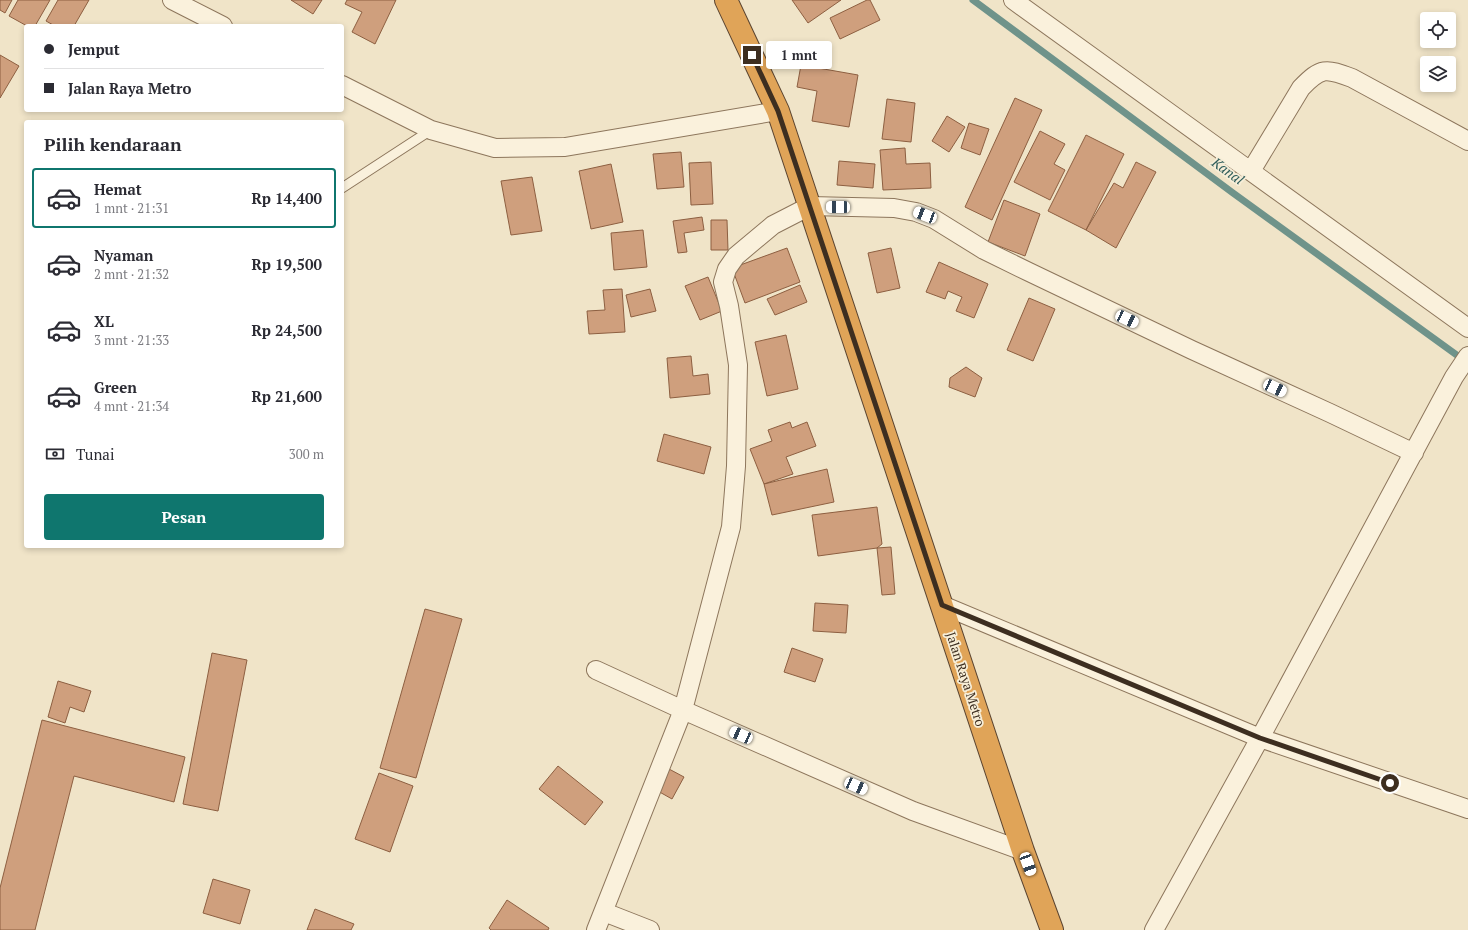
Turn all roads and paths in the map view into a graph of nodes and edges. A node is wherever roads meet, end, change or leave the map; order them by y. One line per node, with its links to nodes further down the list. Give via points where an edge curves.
1 (172, 0): 4 (street)
2 (726, 0): 7 (highway, Jalan Raya Metro)
3 (1013, 0): 10 (street)
4 (191, 4): 5 (street)
5 (220, 24)
6 (344, 86): 8 (street)
7 (778, 111): 8 (street, via 565,147 495,148); 12 (highway, Jalan Raya Metro)
8 (431, 130): 11 (lane)
9 (1468, 140): 10 (street, via 1352,78 1332,70 1319,72 1301,88)
10 (1251, 171): 13 (street)
11 (344, 187)
12 (810, 206): 15 (street, via 894,208 934,219 984,250 1035,275); 16 (highway, Jalan Raya Metro); 18 (street, via 773,225 736,256 723,282 738,365 736,466 731,527)
13 (1468, 328)
14 (1468, 356): 15 (street, via 1454,377)
15 (1414, 453): 19 (street)
16 (942, 605): 19 (street); 21 (highway, Jalan Raya Metro)
17 (596, 670): 18 (street)
18 (683, 710): 21 (street, via 913,811); 22 (street)
19 (1260, 738): 20 (street); 26 (street)
20 (1468, 809)
21 (1023, 851): 25 (highway, Jalan Raya Metro)
22 (604, 912): 23 (street); 24 (street)
23 (596, 930)
24 (650, 930)
25 (1052, 930)
26 (1154, 930)

